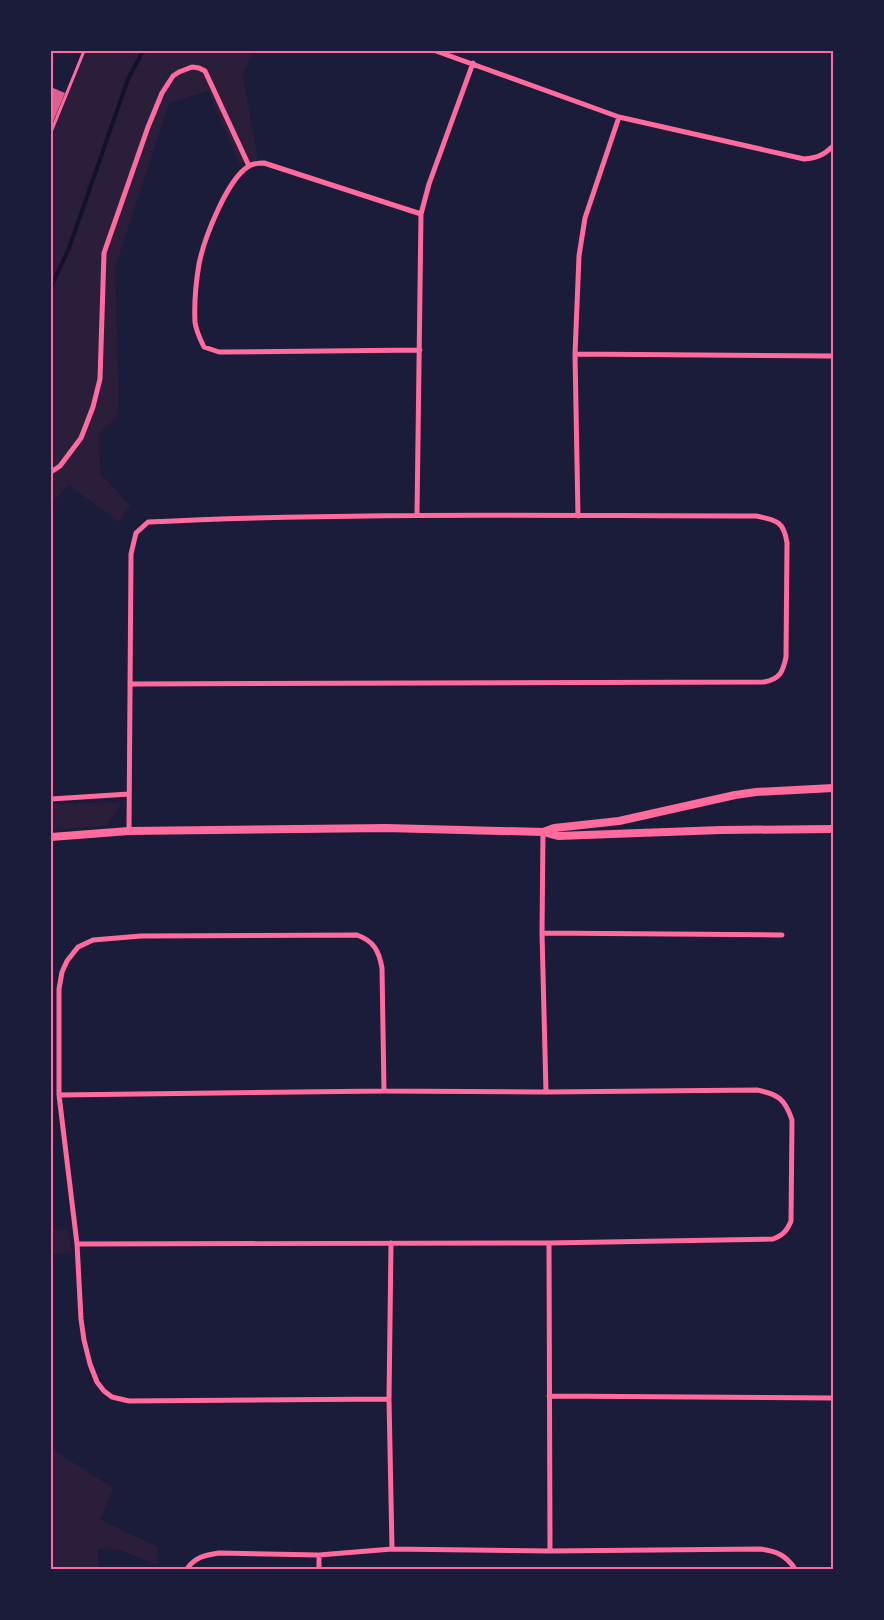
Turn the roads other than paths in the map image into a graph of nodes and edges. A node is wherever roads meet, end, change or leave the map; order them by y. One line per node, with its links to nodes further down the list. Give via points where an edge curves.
1 (84, 51): 5 (lane)
2 (436, 51): 3 (street)
3 (473, 63): 4 (street); 8 (street)
4 (619, 117): 6 (street, via 804,159 823,155); 10 (street, via 585,218 579,256)
5 (51, 132)
6 (833, 146)
7 (249, 166): 8 (street, via 264,163); 9 (street, via 236,178 224,197 200,262 195,322 204,347 230,353); 12 (street, via 205,71 192,67 173,76 148,127 104,253 100,379 93,407 80,438 60,466)
8 (421, 214): 9 (street)
9 (420, 350): 13 (street)
10 (575, 354): 11 (street); 14 (street)
11 (833, 356)
12 (51, 472)
13 (417, 515): 14 (street); 15 (street, via 148,522 136,533 131,554)
14 (578, 516): 15 (street, via 756,516 782,525 787,543 786,657 779,675 764,682)
15 (130, 684): 17 (street)
16 (833, 788): 21 (street, via 735,795 619,821)
17 (129, 794): 18 (street); 20 (street)
18 (51, 798)
19 (833, 828): 21 (street, via 558,836)
20 (129, 831): 21 (street, via 386,828); 22 (street)
21 (543, 832): 23 (street)
22 (51, 837)
23 (542, 933): 24 (street); 26 (street)
24 (782, 935)
25 (384, 1091): 26 (street); 27 (street); 27 (street, via 382,968 380,955 366,938 346,934 141,936 94,940 78,947 67,960 59,989)
26 (546, 1092): 29 (street, via 757,1090 773,1093 782,1100 792,1120 791,1221 782,1235 773,1239)
27 (59, 1095): 30 (street)
28 (391, 1243): 29 (street); 30 (street); 33 (street)
29 (549, 1243): 31 (street)
30 (77, 1244): 33 (street, via 84,1340 97,1382 112,1397 129,1401)
31 (549, 1396): 32 (street); 35 (street)
32 (833, 1398)
33 (389, 1399): 34 (street)
34 (392, 1549): 35 (street); 36 (street)
35 (550, 1551): 39 (street, via 760,1549 786,1557)
36 (319, 1555): 37 (street, via 219,1553 204,1555); 38 (street)
37 (186, 1569)
38 (319, 1569)
39 (795, 1569)

